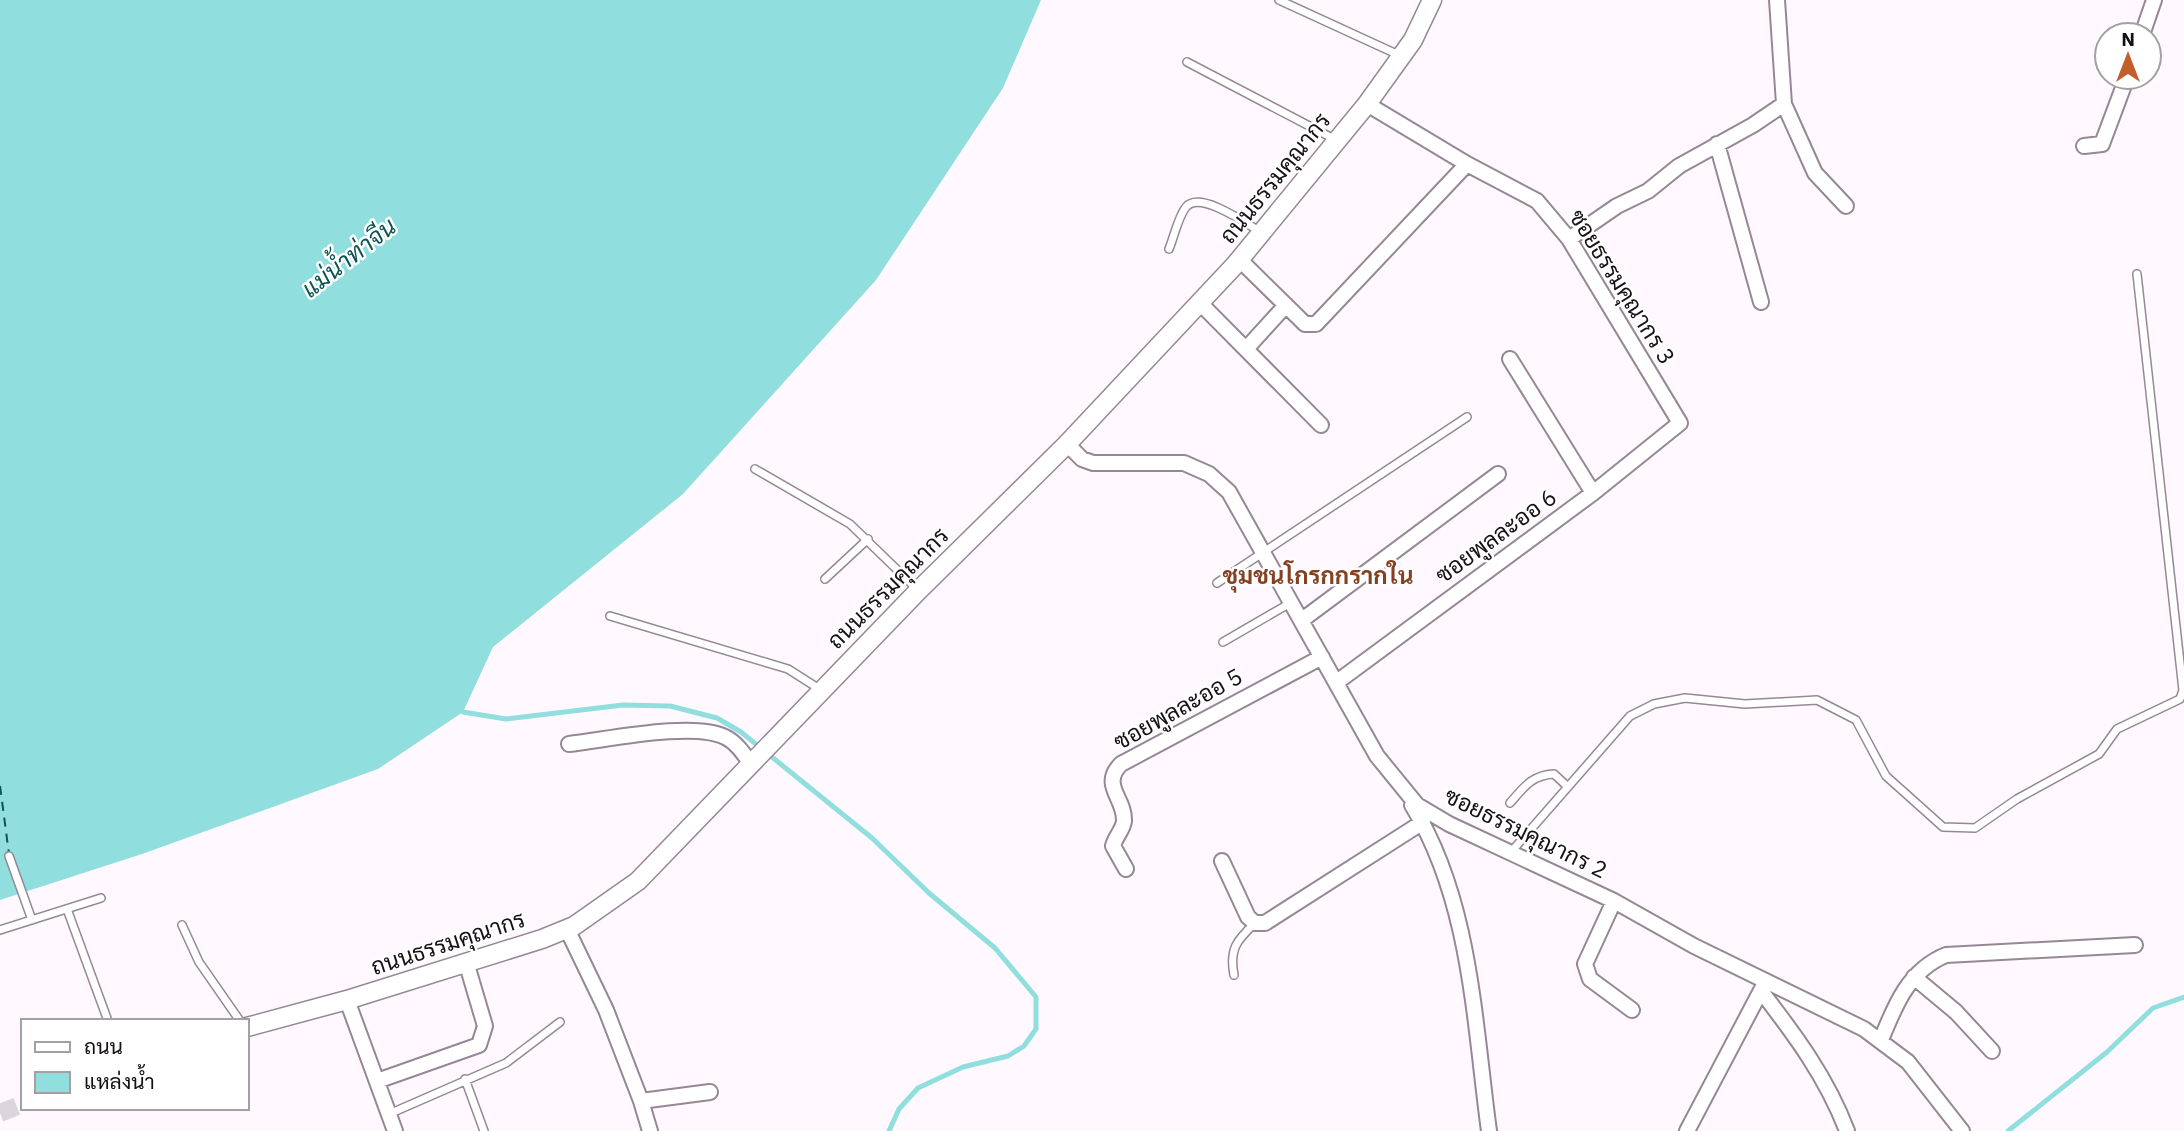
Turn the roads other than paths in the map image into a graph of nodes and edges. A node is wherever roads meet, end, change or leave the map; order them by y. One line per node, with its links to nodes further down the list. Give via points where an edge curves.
1 (1279, 0): 6 (lane)
2 (1432, 0): 6 (street, ถนนธรรมคุณากร)
3 (1777, 0): 10 (street)
4 (2154, 0): 5 (street)
5 (2147, 21)
6 (1401, 56): 9 (street, ถนนธรรมคุณากร)
7 (1187, 62): 11 (lane)
8 (2122, 91): 13 (street, via 2102,144)
9 (1367, 104): 11 (street, ถนนธรรมคุณากร); 14 (street, ซอยธรรมคุณากร 3)
10 (1784, 104): 12 (street); 15 (street, via 1815,173)
11 (1337, 140): 16 (street, ถนนธรรมคุณากร)
12 (1717, 144): 17 (street); 21 (street)
13 (2084, 146)
14 (1467, 164): 17 (street, ซอยธรรมคุณากร 3, via 1537,201); 23 (street, via 1316,324 1305,324)
15 (1846, 206)
16 (1262, 233): 18 (lane, via 1224,210 1192,202 1185,208); 19 (street, ถนนธรรมคุณากร)
17 (1569, 239): 27 (street, ซอยธรรมคุณากร 3)
18 (1169, 249)
19 (1240, 260): 22 (street, ถนนธรรมคุณากร); 23 (street)
20 (2137, 274): 48 (lane, via 2183,690 2180,699 2117,729 2099,754 1975,828 1943,827 1886,776 1856,720 1817,700 1745,704 1685,698 1654,704 1630,716)
21 (1761, 302)
22 (1200, 303): 24 (street); 29 (street, ถนนธรรมคุณากร)
23 (1286, 305): 24 (street)
24 (1246, 349): 28 (street)
25 (1510, 359): 32 (street)
26 (1468, 417): 34 (lane)
27 (1680, 423): 32 (street, ซอยพูลละออ 6)
28 (1321, 425)
29 (1067, 444): 34 (street, ซอยธรรมคุณากร 2, via 1082,459 1107,465 1166,462 1198,467 1229,492); 37 (street, ถนนธรรมคุณากร)
30 (755, 469): 33 (lane)
31 (1498, 474): 40 (street)
32 (1593, 494): 43 (street, ซอยพูลละออ 6)
33 (868, 539): 35 (lane); 37 (lane)
34 (1266, 554): 36 (lane); 38 (street, ซอยธรรมคุณากร 2)
35 (825, 579)
36 (1217, 583)
37 (919, 590): 44 (street, ถนนธรรมคุณากร)
38 (1292, 601): 40 (street, ซอยธรรมคุณากร 2); 41 (lane)
39 (610, 616): 44 (lane, via 788,669)
40 (1302, 620): 42 (street, ซอยธรรมคุณากร 2)
41 (1223, 642)
42 (1322, 657): 43 (street, ซอยธรรมคุณากร 2); 54 (street, ซอยพูลละออ 5, via 1113,772 1124,821 1113,846)
43 (1337, 682): 47 (street, ซอยธรรมคุณากร 2, via 1377,756)
44 (822, 691): 46 (street, ถนนธรรมคุณากร)
45 (569, 744): 46 (street, via 706,731 725,737)
46 (754, 761): 61 (street, ถนนธรรมคุณากร, via 638,881)
47 (1401, 787): 50 (street); 51 (street, ซอยธรรมคุณากร 2, via 1433,815)
48 (1568, 788): 49 (lane, via 1554,774 1541,775 1531,779); 51 (lane)
49 (1510, 803)
50 (1423, 822): 59 (street, via 1291,908 1265,923); 85 (street, via 1454,901 1462,935)
51 (1511, 852): 56 (street, ซอยธรรมคุณากร 2)
52 (9, 856): 58 (lane)
53 (1222, 861): 59 (street)
54 (1126, 869)
55 (101, 898): 57 (lane)
56 (1614, 901): 67 (street, ซอยธรรมคุณากร 2); 69 (street, via 1585,964 1590,978)
57 (67, 909): 58 (lane); 70 (lane)
58 (32, 920): 62 (lane)
59 (1255, 923): 65 (lane, via 1237,939)
60 (182, 925): 71 (lane, via 199,962)
61 (567, 929): 64 (street, ถนนธรรมคุณากร); 79 (street, via 606,1010)
62 (0, 930)
63 (2135, 946): 66 (street, via 1946,955 1928,962)
64 (467, 965): 68 (street, ถนนธรรมคุณากร); 77 (street, via 485,1026 479,1045)
65 (1234, 975)
66 (1914, 977): 74 (street, via 1896,1003); 75 (street, via 1956,1012)
67 (1764, 986): 74 (street, ซอยธรรมคุณากร 2); 86 (street); 87 (street, via 1835,1101)
68 (347, 1000): 73 (street, ถนนธรรมคุณากร); 77 (street)
69 (1632, 1010)
70 (107, 1019)
71 (239, 1019)
72 (560, 1022): 76 (lane, via 506,1063)
73 (248, 1027)
74 (1881, 1040): 81 (street, ซอยธรรมคุณากร 2, via 1908,1062)
75 (1992, 1051)
76 (465, 1079): 80 (lane); 83 (lane)
77 (377, 1081): 80 (street)
78 (710, 1092): 79 (street)
79 (641, 1101): 84 (street)
80 (389, 1115): 82 (street)
81 (1961, 1130)
82 (395, 1131)
83 (484, 1131)
84 (650, 1131)
85 (1489, 1131)
86 (1687, 1131)
87 (1847, 1131)

